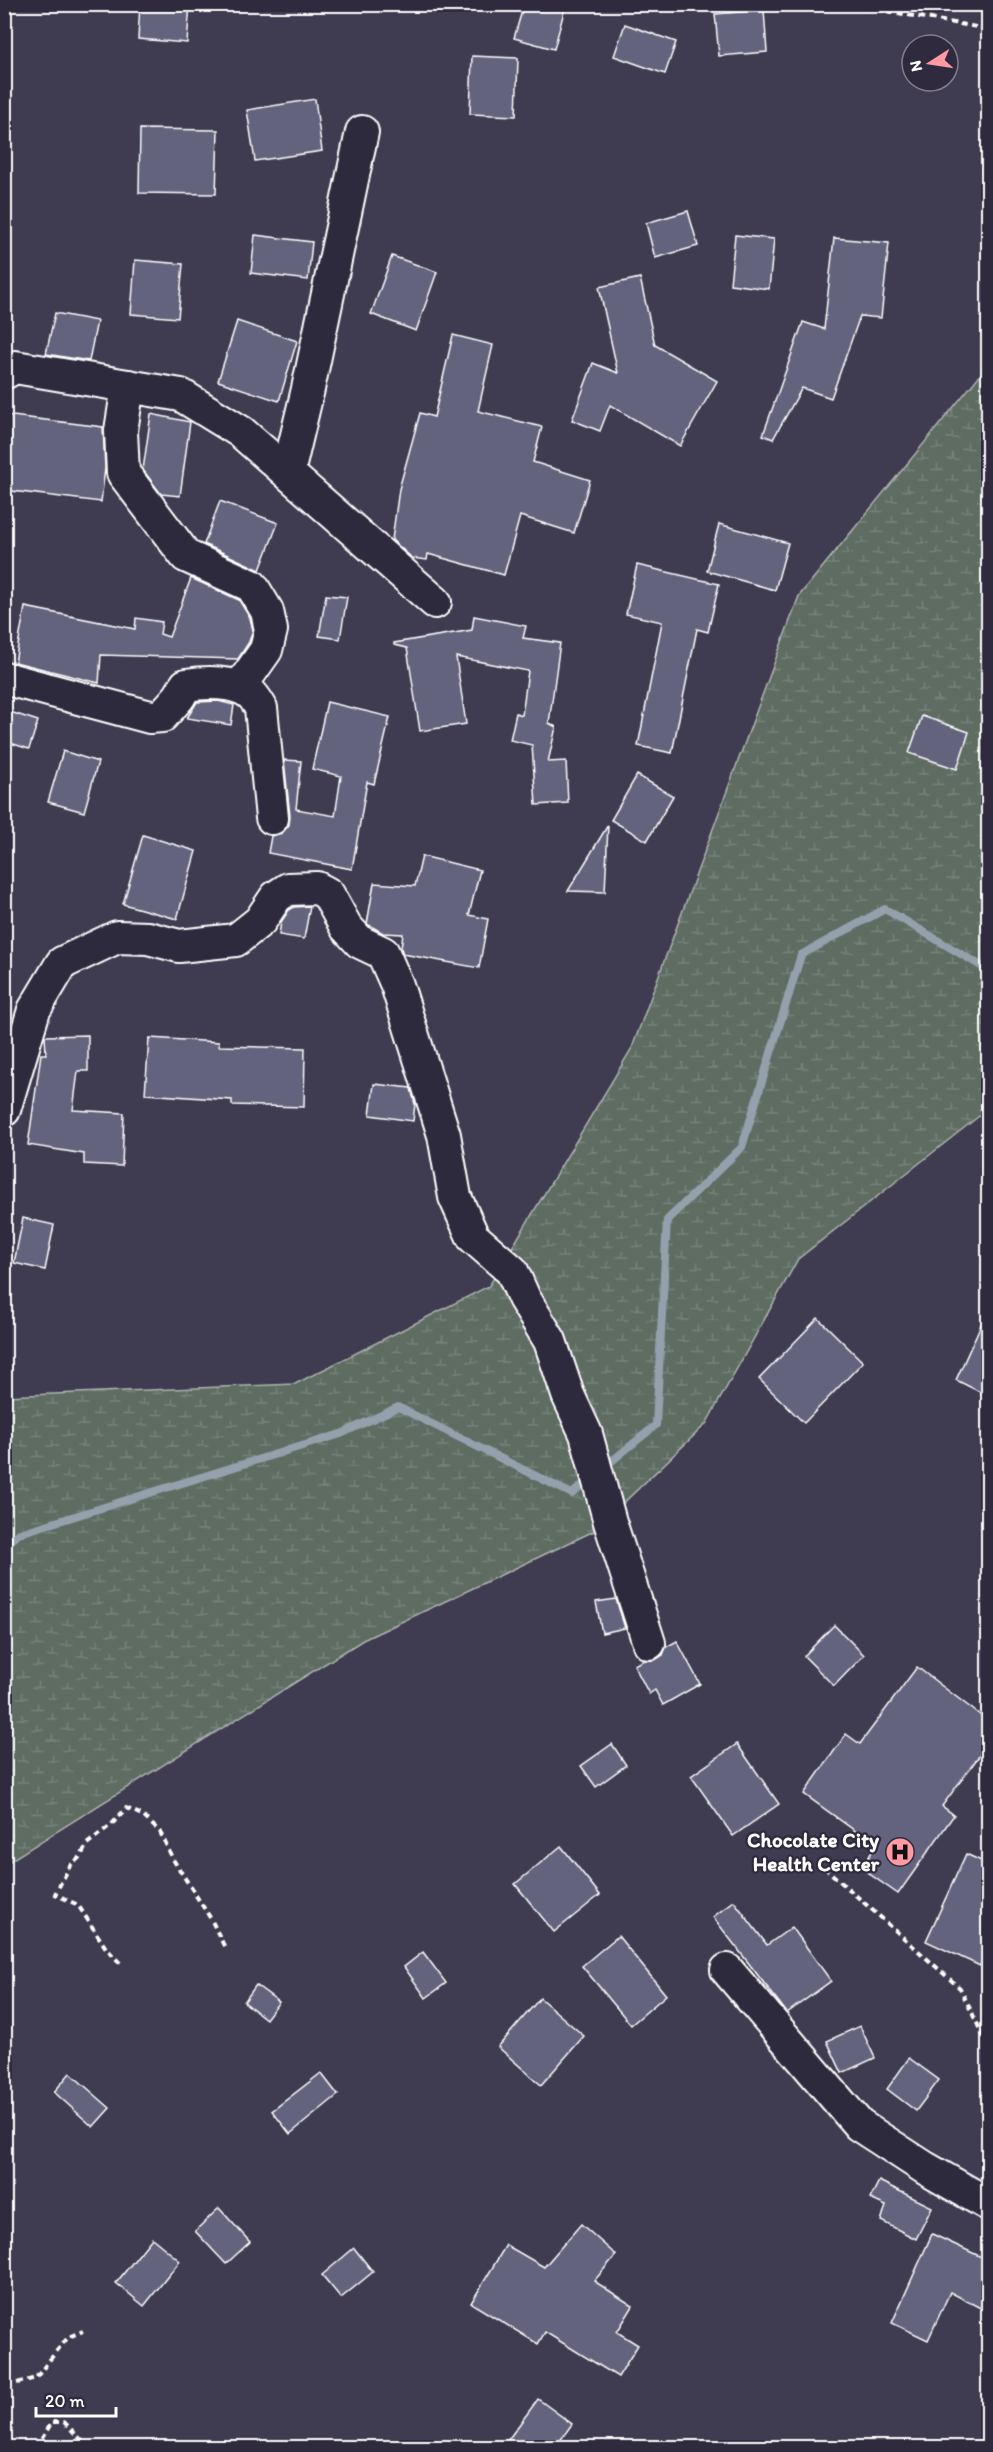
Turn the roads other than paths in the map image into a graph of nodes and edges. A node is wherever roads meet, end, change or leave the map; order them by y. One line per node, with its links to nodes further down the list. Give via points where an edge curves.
1 (363, 132): 4 (street)
2 (8, 362): 3 (street)
3 (128, 386): 4 (street, via 181,395 241,432); 7 (street, via 121,430 123,473 186,556 252,586 267,611 271,630 266,650)
4 (288, 473): 5 (street)
5 (435, 602)
6 (4, 678): 7 (street, via 150,717 162,716 186,685 201,682)
7 (240, 687): 8 (street, via 253,694 261,708)
8 (272, 818)
9 (4, 1110): 10 (street, via 34,1010 62,963 117,938 148,938 179,946 236,940 260,921 276,897 288,889 318,888 328,894 346,927 360,942 383,953 398,985 444,1135 455,1197 474,1237 512,1271 550,1341 586,1434)
10 (649, 1643)
11 (727, 1970): 12 (street, via 859,2125)
12 (988, 2204)

